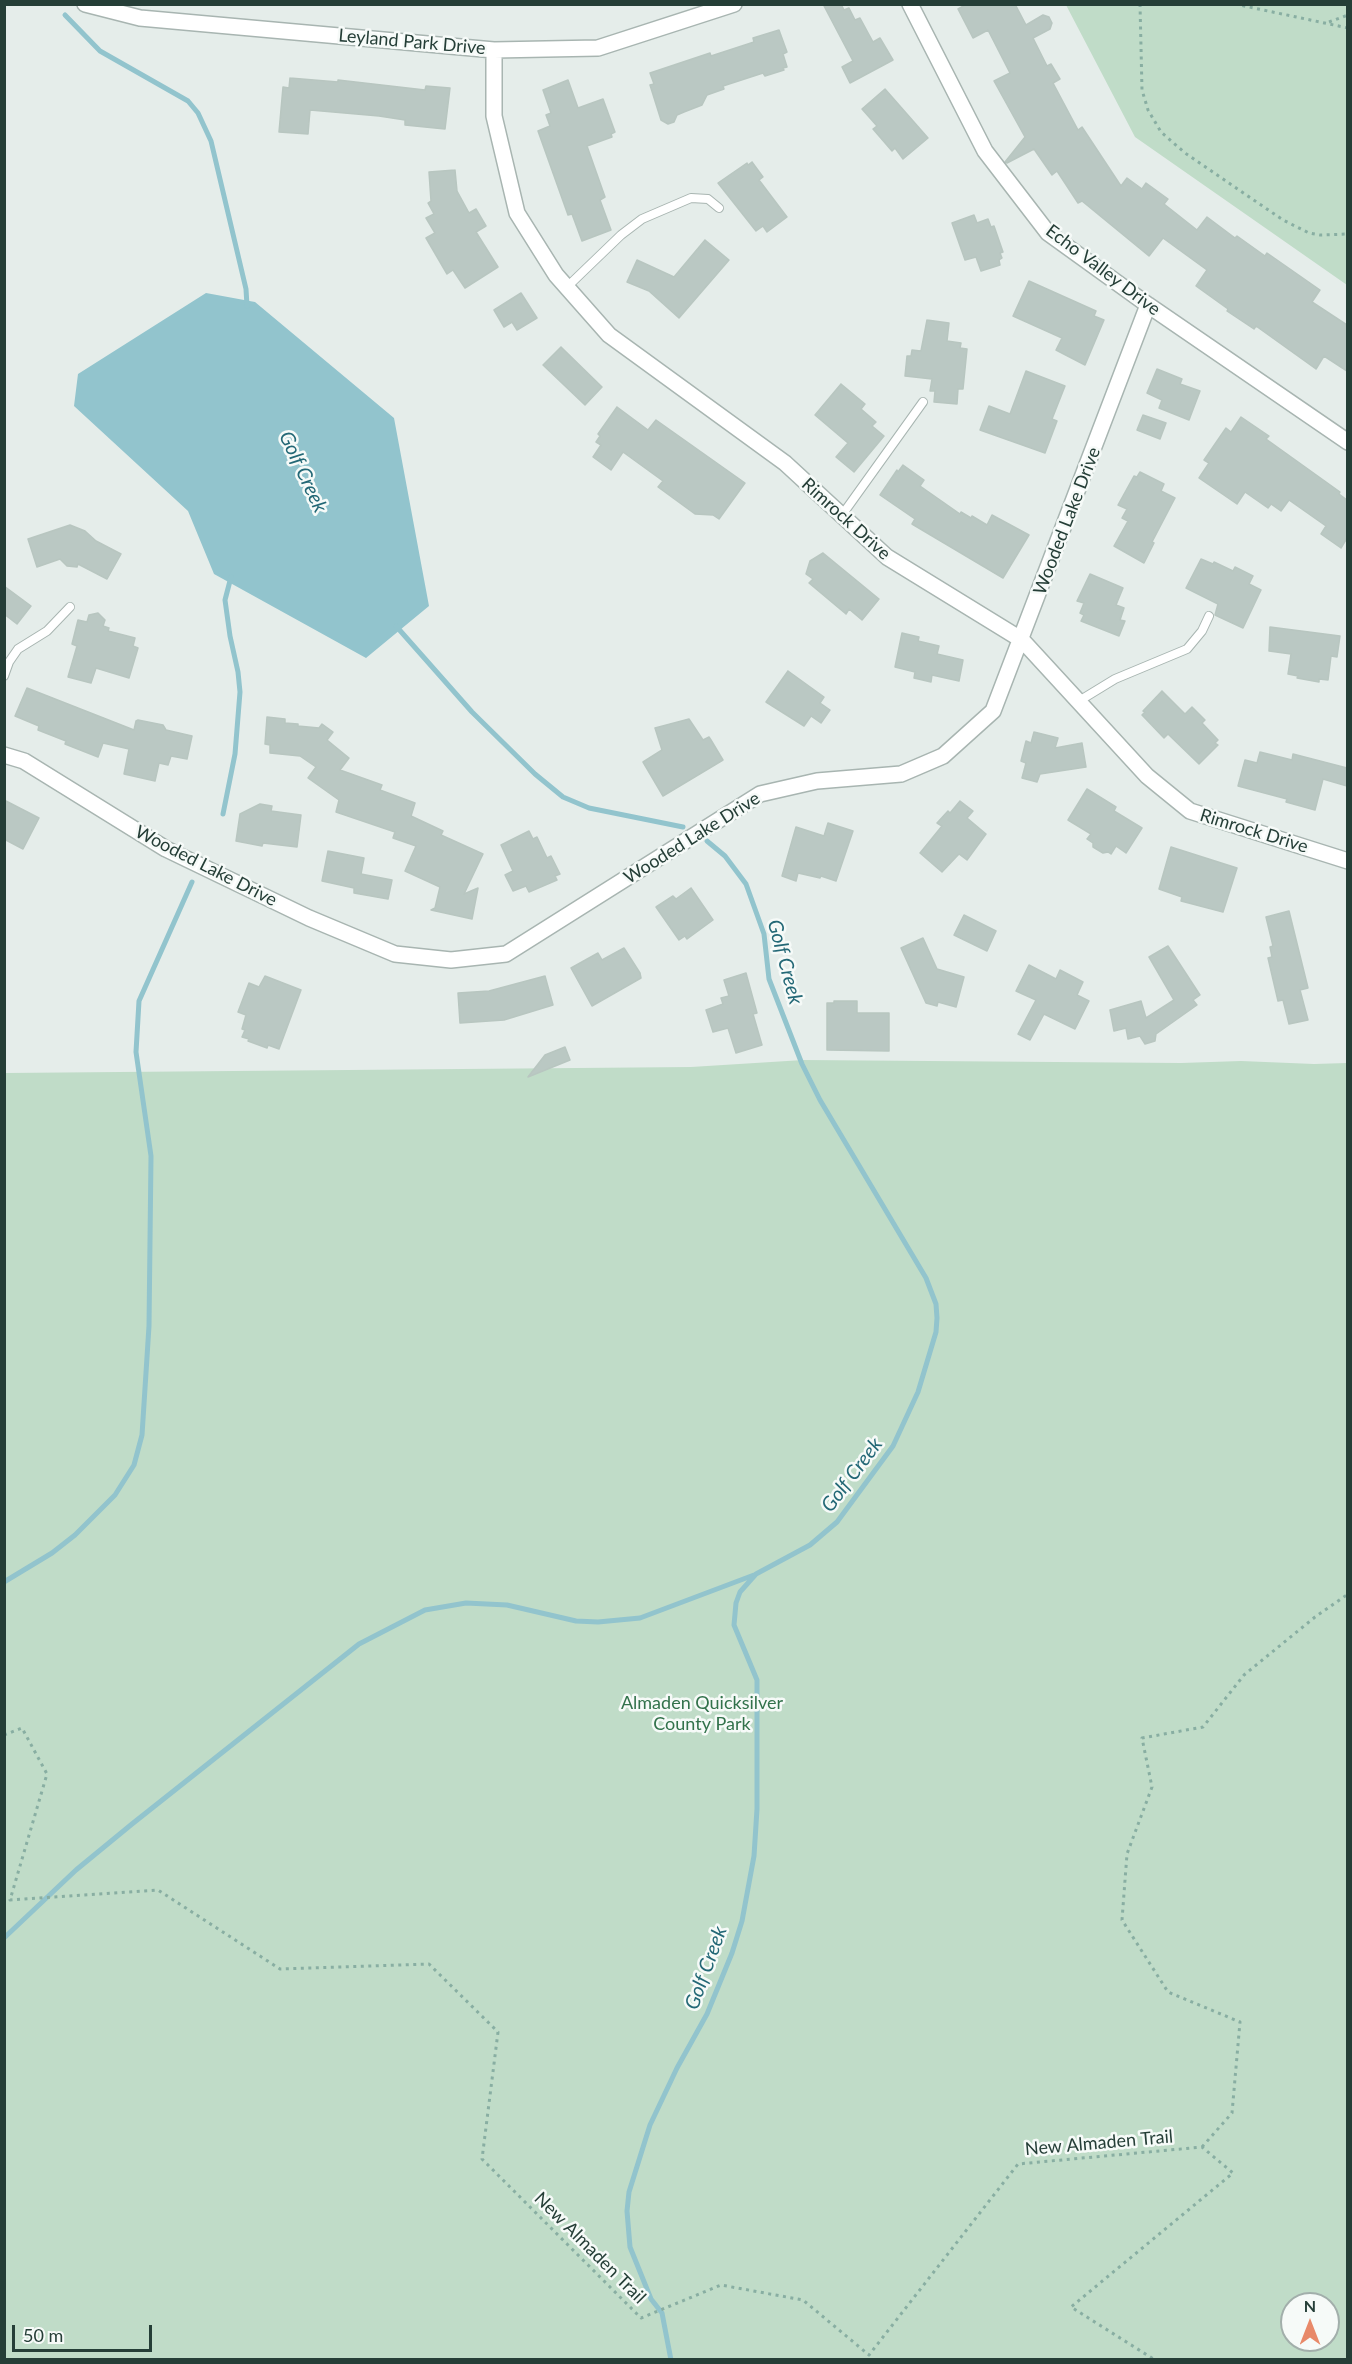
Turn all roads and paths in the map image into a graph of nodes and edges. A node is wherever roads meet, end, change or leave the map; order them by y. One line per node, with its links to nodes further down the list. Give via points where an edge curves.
1 (85, 4): 9 (street, Leyland Park Drive, via 140,18)
2 (734, 4): 9 (street, Leyland Park Drive, via 598,48)
3 (910, 4): 13 (street, Echo Valley Drive, via 985,151 1048,233)
4 (1140, 4): 11 (path, via 1142,90 1161,132 1283,220 1320,235)
5 (1235, 4): 7 (path)
6 (1347, 15): 7 (path)
7 (1321, 22): 8 (path)
8 (1347, 28)
9 (494, 50): 12 (street, Rimrock Drive, via 494,116 517,213)
10 (719, 208): 12 (lane, via 708,199 691,198 642,219)
11 (1347, 234)
12 (567, 287): 16 (street, Rimrock Drive, via 609,335 785,463)
13 (1148, 305): 15 (street, Echo Valley Drive); 19 (street, Wooded Lake Drive)
14 (923, 402): 16 (lane)
15 (1347, 442)
16 (842, 515): 19 (street, Rimrock Drive, via 887,557)
17 (70, 607): 20 (lane, via 47,631 18,650)
18 (1209, 616): 21 (lane, via 1187,649 1115,679)
19 (1022, 640): 21 (street, Rimrock Drive); 22 (street, Wooded Lake Drive, via 993,711 943,756 902,774 817,782 760,794 506,954 451,960 395,954 309,918 166,849 24,761)
20 (4, 676)
21 (1079, 701): 23 (street, Rimrock Drive, via 1147,776 1190,811)
22 (4, 755)
23 (1347, 861)
24 (1347, 1594): 26 (path, via 1244,1675 1203,1727 1142,1738 1152,1787 1127,1854 1122,1920 1168,1992 1240,2022 1232,2114)
25 (4, 1735): 26 (path, New Almaden Trail, via 22,1728 47,1774 10,1900 158,1890 280,1969 429,1964 498,2032 482,2159 641,2318 721,2285 803,2300 869,2355 1018,2164)
26 (1202, 2147): 27 (path, via 1233,2173 1071,2307)
27 (1155, 2360)

